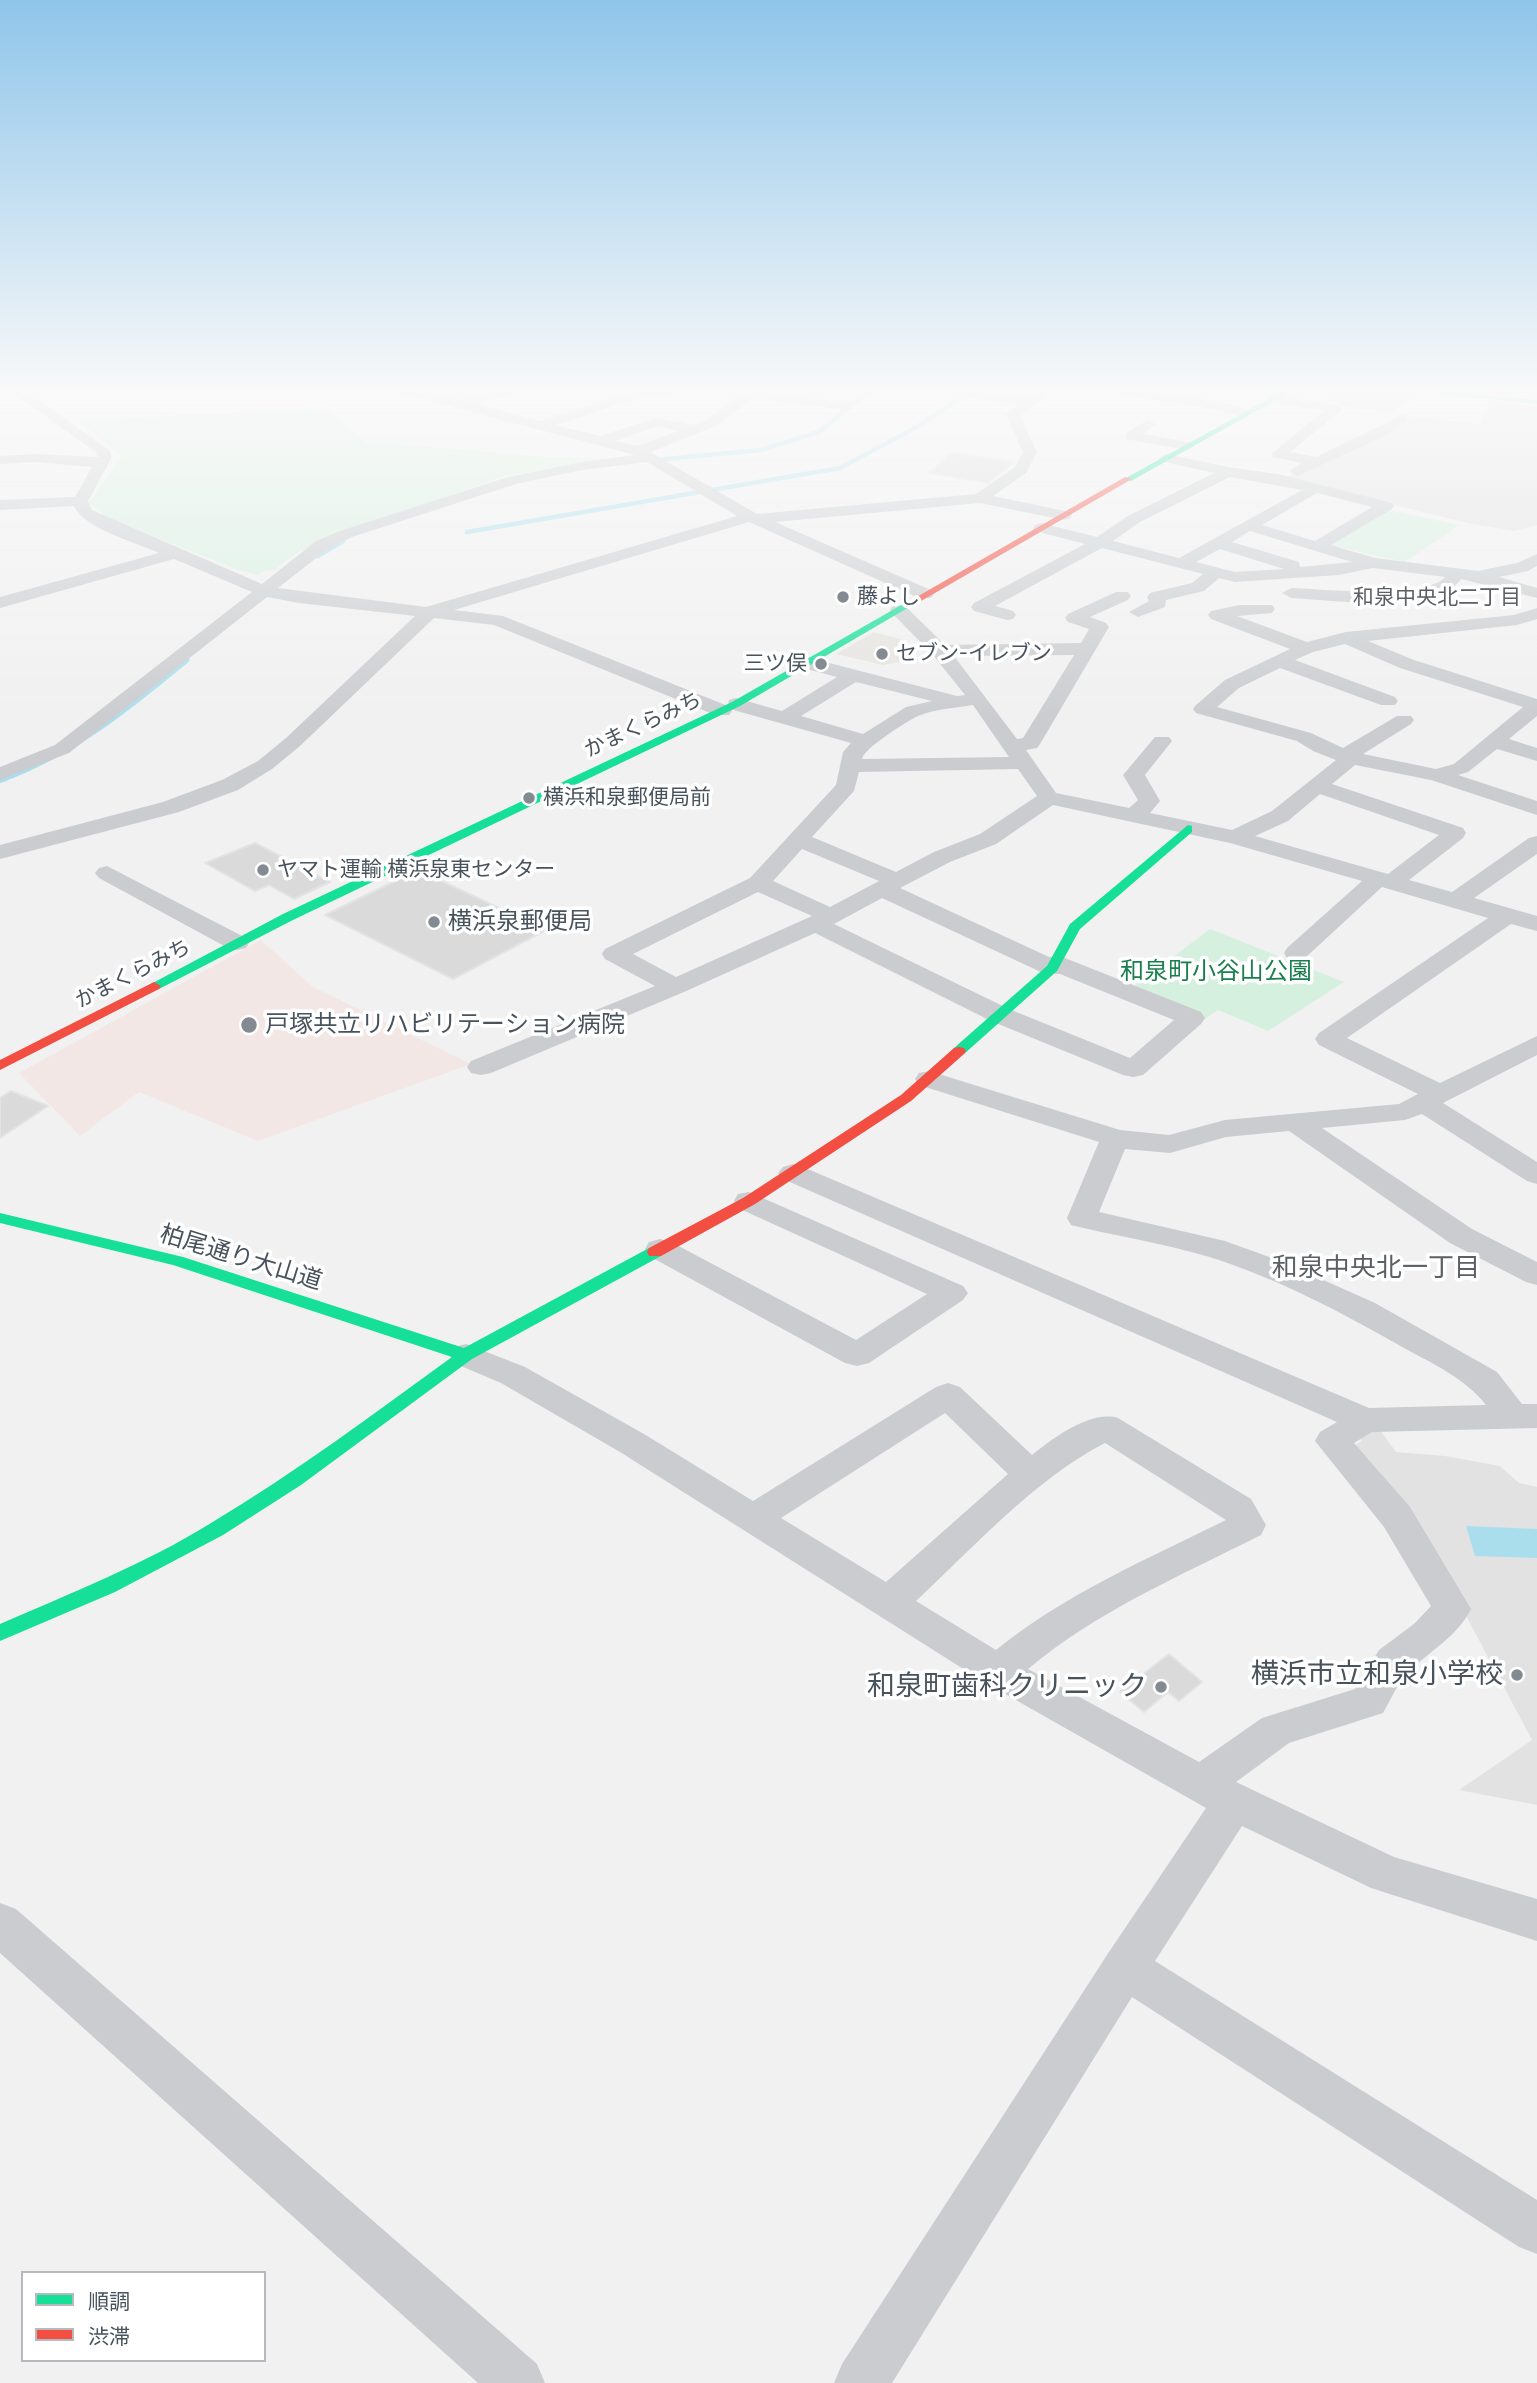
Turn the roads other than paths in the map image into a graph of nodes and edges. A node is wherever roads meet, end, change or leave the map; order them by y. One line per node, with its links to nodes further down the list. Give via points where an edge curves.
1 (56, 502): 11 (street)
2 (81, 502): 19 (street, via 85,513 96,520)
3 (444, 502): 27 (street, via 346,534 307,555)
4 (728, 502): 13 (street)
5 (932, 502): 13 (street)
6 (1001, 502): 12 (street)
7 (1087, 502): 12 (main road, かまくらみち)
8 (1167, 502): 16 (street)
9 (1291, 502): 14 (street)
10 (1371, 502): 18 (street, via 1386,506)
11 (0, 505)
12 (1064, 515): 15 (main road, かまくらみち)
13 (754, 518): 30 (street); 35 (street)
14 (1249, 526): 17 (street); 18 (street)
15 (1041, 528): 16 (street); 30 (main road, かまくらみち)
16 (1100, 543): 21 (street); 38 (street, via 980,607)
17 (1219, 544): 21 (street); 24 (street)
18 (1318, 546): 22 (street)
19 (173, 554): 27 (street); 32 (street)
20 (1537, 559): 26 (street)
21 (1182, 563): 23 (street)
22 (1373, 563): 24 (street); 25 (street)
23 (1216, 572): 24 (street, via 1236,577); 36 (street, via 1198,587 1156,597 1159,603)
24 (1310, 572)
25 (1455, 575): 26 (street); 28 (street, via 1446,587 1431,592 1380,597)
26 (1483, 578): 29 (street)
27 (270, 592): 35 (street); 60 (street, via 62,749)
28 (1291, 593)
29 (1537, 593)
30 (925, 594): 34 (main road, かまくらみち)
31 (1122, 596): 41 (street, via 1074,618 1100,627)
32 (0, 603)
33 (1266, 609): 40 (street, via 1217,615)
34 (900, 610): 42 (street); 44 (main road, かまくらみち)
35 (431, 611): 50 (street, via 516,626); 70 (street, via 293,742 230,785 171,807)
36 (1138, 611)
37 (1537, 613): 39 (street, via 1496,623)
38 (1007, 615)
39 (1346, 639): 40 (street); 49 (street, via 1407,664)
40 (1306, 648): 43 (street)
41 (1086, 649): 42 (street); 56 (street, via 1030,744)
42 (940, 651): 46 (street)
43 (1277, 660): 48 (street); 58 (street, via 1232,684 1203,709 1304,737)
44 (806, 663): 45 (street); 50 (main road, かまくらみち)
45 (852, 676): 47 (street); 51 (street)
46 (978, 698): 47 (street); 56 (street)
47 (953, 701): 53 (street, via 913,711)
48 (1388, 701)
49 (1537, 705): 55 (street)
50 (729, 707): 51 (street); 79 (main road, かまくらみち)
51 (785, 718): 53 (street)
52 (1404, 720): 58 (street)
53 (866, 741): 59 (street, via 853,752)
54 (1162, 741): 65 (street, via 1134,775 1149,801)
55 (1496, 742): 57 (street); 61 (street, via 1461,768)
56 (1018, 754): 59 (street); 63 (street)
57 (1537, 755)
58 (1348, 757): 61 (street); 62 (street)
59 (850, 766): 68 (street, via 846,786)
60 (0, 774)
61 (1436, 775): 64 (street)
62 (1315, 785): 67 (street, via 1279,816); 72 (street, via 1455,833)
63 (1049, 798): 65 (street); 74 (street, via 989,839)
64 (1537, 808)
65 (1133, 817): 66 (street)
66 (1188, 829): 67 (street); 81 (main road, via 1075,927)
67 (1234, 837): 72 (street)
68 (798, 839): 73 (street); 74 (street)
69 (1537, 843): 75 (street)
70 (0, 852)
71 (107, 873): 79 (street)
72 (1385, 881): 75 (street); 80 (street)
73 (758, 883): 77 (street); 82 (street, via 614,954)
74 (889, 884): 77 (street); 81 (street)
75 (1455, 901): 76 (street)
76 (1508, 915): 78 (street); 88 (street, via 1328,1039)
77 (822, 919): 82 (street); 83 (street)
78 (1537, 925)
79 (237, 943): 85 (main road, かまくらみち)
80 (1296, 953)
81 (1054, 965): 83 (main road); 83 (street, via 1192,1018 1133,1069)
82 (675, 986): 86 (street)
83 (1000, 1015): 87 (main road)
84 (1537, 1044): 88 (street)
85 (0, 1066)
86 (481, 1067)
87 (929, 1079): 90 (street); 91 (main road)
88 (1432, 1098): 89 (street, via 1405,1112); 92 (street)
89 (1294, 1122): 90 (street, via 1225,1129 1170,1144); 96 (street, via 1461,1236)
90 (1115, 1138): 98 (street, via 1082,1218 1214,1248 1283,1274 1363,1311 1466,1369)
91 (793, 1172): 93 (main road); 99 (street)
92 (1537, 1175)
93 (749, 1201): 95 (main road); 95 (street, via 952,1293 857,1355)
94 (0, 1218): 97 (main road, 柏尾通り大山道, via 187,1264)
95 (660, 1249): 97 (main road)
96 (1537, 1275)
97 (466, 1355): 101 (street, via 513,1375 632,1443); 103 (main road, via 294,1480 216,1530 108,1586)
98 (1525, 1417): 99 (street)
99 (1365, 1420): 105 (street, via 1332,1441 1397,1517 1452,1609 1394,1661 1369,1701 1276,1730)
100 (1032, 1476): 101 (street, via 948,1395); 102 (street); 104 (street, via 1063,1449 1106,1427 1238,1509 1248,1525 1096,1602 1045,1632)
101 (752, 1519): 102 (street)
102 (887, 1604): 104 (street)
103 (0, 1633)
104 (998, 1671): 105 (street)
105 (1218, 1792): 106 (street, via 1386,1874); 108 (street)
106 (1537, 1920)
107 (0, 1924): 110 (street)
108 (1125, 1968): 109 (street); 111 (street)
109 (1537, 2229)
110 (518, 2383)
111 (861, 2383)

